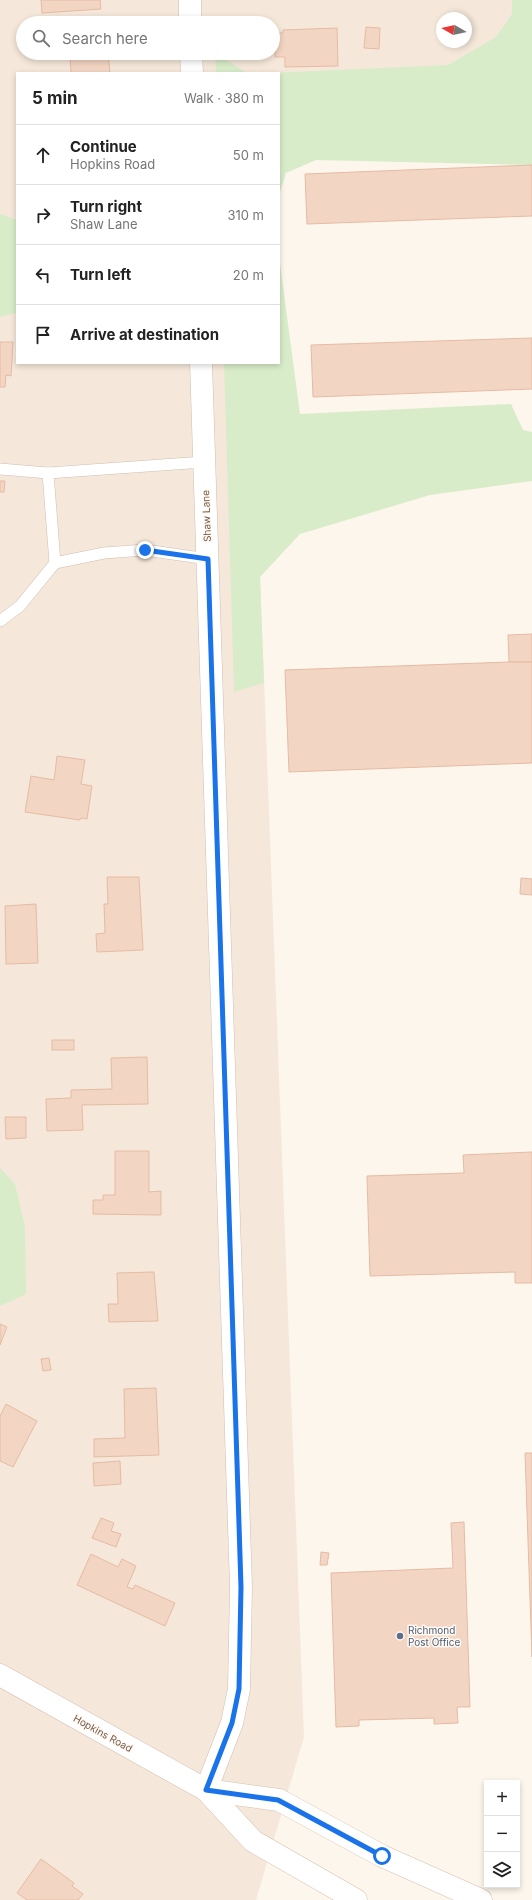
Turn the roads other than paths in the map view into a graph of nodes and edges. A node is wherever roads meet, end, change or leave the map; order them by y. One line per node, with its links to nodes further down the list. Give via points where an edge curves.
1 (190, 0): 2 (street)
2 (190, 16)
3 (191, 60): 4 (street)
4 (192, 72)
5 (201, 364): 6 (street, Shaw Lane)
6 (204, 462): 8 (lane); 9 (street, Shaw Lane)
7 (0, 469): 8 (lane)
8 (48, 473): 10 (lane)
9 (208, 559): 10 (lane, via 145,550 104,553); 13 (street, Shaw Lane, via 241,1587 239,1689 232,1723)
10 (54, 563): 11 (lane, via 20,606)
11 (0, 621)
12 (0, 1675): 13 (street, Hopkins Road)
13 (206, 1790): 14 (street, Hopkins Road, via 253,1841); 15 (street, Hopkins Road, via 278,1800 382,1856)
14 (356, 1900)
15 (480, 1900)

